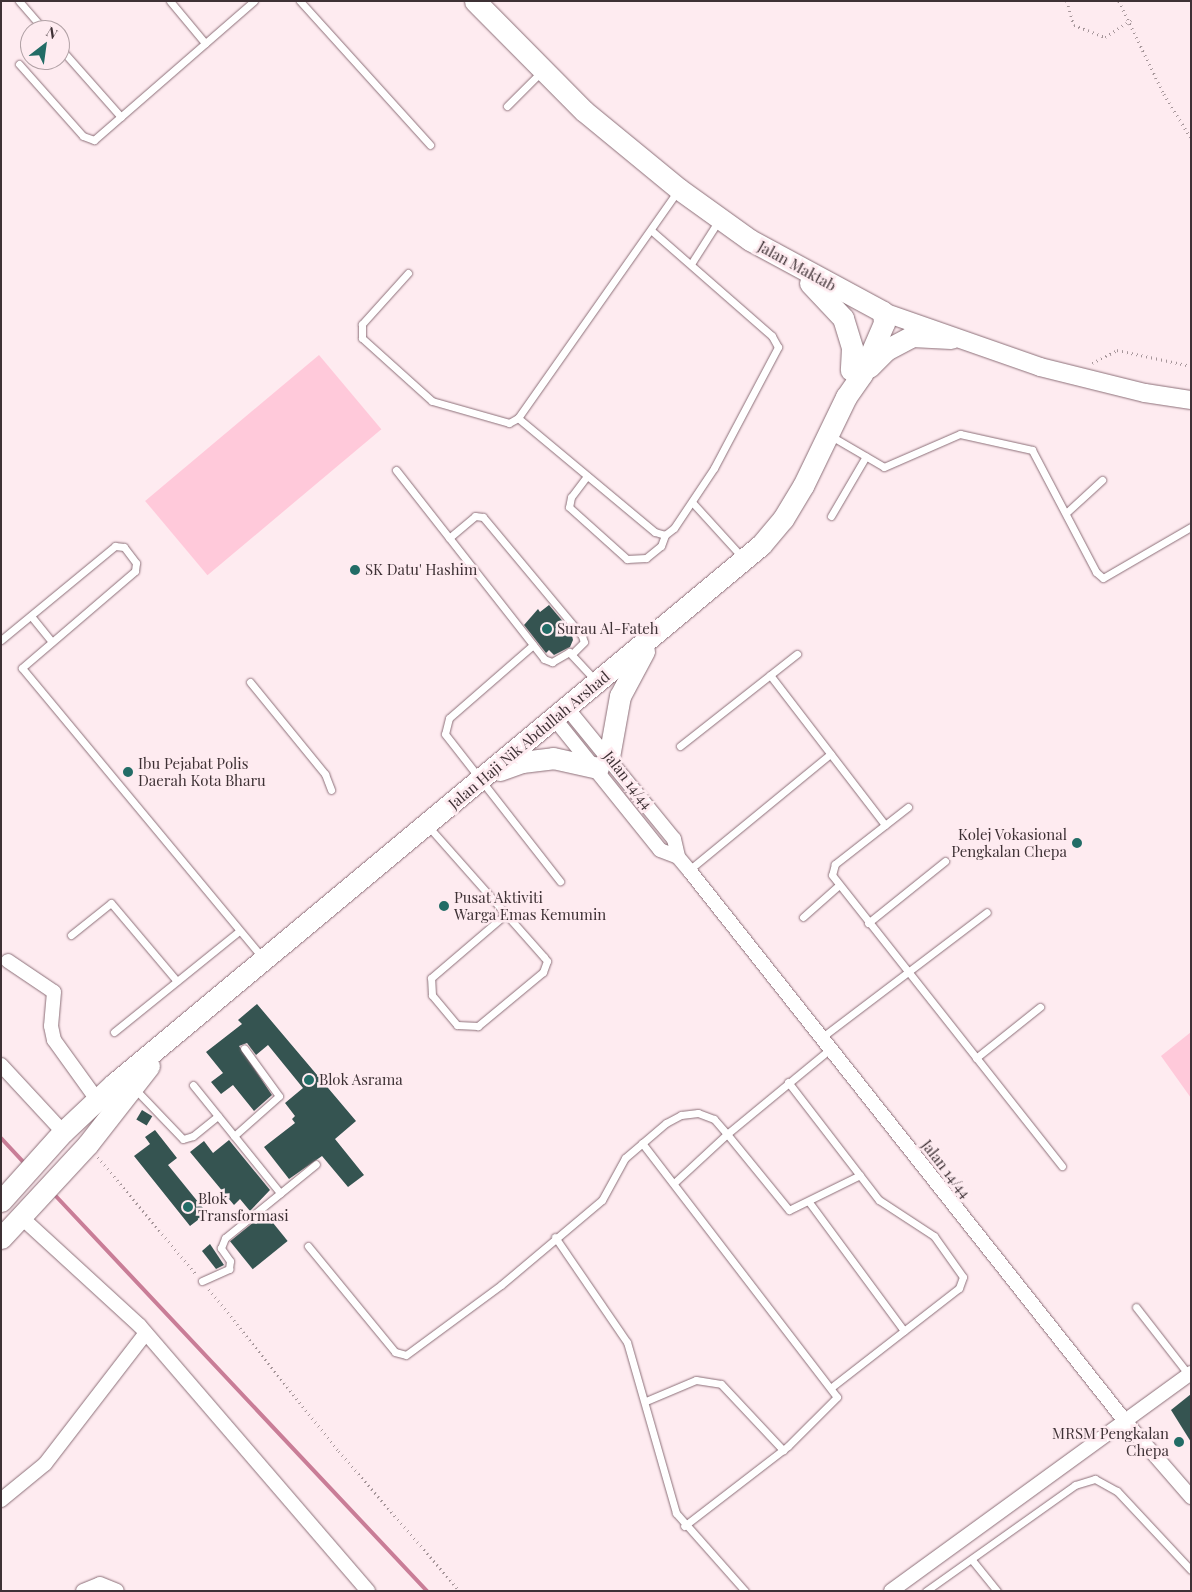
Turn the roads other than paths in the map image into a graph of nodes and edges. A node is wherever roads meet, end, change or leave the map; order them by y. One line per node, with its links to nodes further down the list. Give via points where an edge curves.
1 (19, 1): 6 (lane)
2 (170, 1): 7 (lane)
3 (254, 1): 7 (lane)
4 (300, 1): 13 (lane)
5 (475, 1): 10 (main road, Jalan Maktab)
6 (35, 20)
7 (205, 43): 12 (lane)
8 (70, 59): 12 (lane)
9 (19, 64): 12 (lane, via 86,139 97,138)
10 (542, 70): 11 (lane); 14 (main road, Jalan Maktab)
11 (507, 106)
12 (121, 117)
13 (430, 145)
14 (679, 189): 15 (main road, Jalan Maktab); 16 (lane)
15 (720, 220): 17 (main road, Jalan Maktab); 18 (lane)
16 (652, 231): 18 (lane); 24 (lane)
17 (750, 240): 20 (main road, Jalan Maktab); 22 (main road, via 822,292 835,306 849,333)
18 (691, 264): 30 (lane, via 772,336 778,347)
19 (408, 274): 24 (lane, via 362,324 362,338 432,401 500,423)
20 (883, 312): 21 (street, Jalan Maktab); 22 (main road, Jalan Haji Nik Abdullah Arshad, via 884,323)
21 (951, 338): 22 (main road, via 926,335 898,341); 23 (street, Jalan Maktab, via 1071,375)
22 (857, 372): 25 (main road, Jalan Haji Nik Abdullah Arshad)
23 (1191, 400)
24 (518, 418): 28 (lane)
25 (828, 434): 26 (lane); 36 (main road, Jalan Haji Nik Abdullah Arshad, via 783,519)
26 (866, 456): 31 (lane, via 888,467 960,434 1029,449 1036,455); 32 (lane)
27 (396, 470): 35 (lane)
28 (587, 476): 34 (lane, via 655,532); 34 (lane, via 571,497 569,507 627,559 646,558 661,546)
29 (1102, 480): 31 (lane)
30 (692, 502): 34 (lane, via 674,528); 36 (lane)
31 (1066, 513): 33 (lane, via 1096,572 1103,578)
32 (831, 516)
33 (1191, 527)
34 (665, 535)
35 (449, 538): 41 (lane); 42 (lane, via 475,516 483,518 582,636 584,642)
36 (745, 560): 38 (main road, Jalan Haji Nik Abdullah Arshad)
37 (31, 616): 39 (lane); 40 (lane); 40 (lane, via 115,546 124,547 136,563 135,571)
38 (673, 620): 46 (main road, Jalan Haji Nik Abdullah Arshad); 50 (main road, via 641,654 626,682 615,711)
39 (1, 640)
40 (51, 641): 64 (lane, via 24,663 23,671)
41 (532, 645): 42 (lane, via 547,661 566,652); 51 (lane, via 446,724 446,738)
42 (572, 654): 46 (lane)
43 (797, 654): 44 (lane)
44 (770, 676): 48 (lane); 49 (lane)
45 (250, 682): 52 (lane, via 324,774)
46 (598, 682): 47 (main road, Jalan Haji Nik Abdullah Arshad)
47 (560, 713): 50 (street, Jalan 14/44); 51 (main road, Jalan Haji Nik Abdullah Arshad)
48 (680, 746)
49 (830, 754): 55 (lane); 57 (lane)
50 (604, 762): 51 (main road, via 537,759 508,766); 57 (street, Jalan 14/44, via 660,850 678,857)
51 (481, 782): 54 (main road, Jalan Haji Nik Abdullah Arshad); 58 (lane)
52 (331, 790)
53 (908, 807): 55 (lane)
54 (426, 824): 61 (lane); 66 (main road, Jalan Haji Nik Abdullah Arshad)
55 (885, 825): 59 (lane, via 832,867 832,875)
56 (945, 861): 63 (lane)
57 (689, 870): 73 (street, Jalan 14/44)
58 (560, 881)
59 (839, 885): 62 (lane); 63 (lane)
60 (986, 912): 68 (lane)
61 (506, 914): 61 (lane, via 544,957 546,968 475,1028 457,1025 432,996 431,978)
62 (803, 917)
63 (868, 923): 68 (lane)
64 (239, 931): 66 (lane); 69 (lane)
65 (71, 935): 69 (lane, via 111,903)
66 (263, 958): 72 (main road, Jalan Haji Nik Abdullah Arshad)
67 (8, 961): 80 (street, via 54,992 51,1026 54,1040)
68 (910, 974): 73 (lane); 75 (lane)
69 (177, 982): 71 (lane)
70 (1040, 1007): 75 (lane)
71 (114, 1032)
72 (164, 1044): 79 (main road, Jalan Haji Nik Abdullah Arshad); 80 (main road, Jalan Haji Nik Abdullah Arshad)
73 (826, 1044): 77 (lane); 104 (street, Jalan 14/44)
74 (244, 1048): 84 (lane, via 279,1096)
75 (976, 1058): 87 (lane)
76 (1, 1065): 83 (street)
77 (788, 1082): 82 (lane); 88 (lane)
78 (193, 1086): 81 (lane)
79 (133, 1087): 81 (lane, via 183,1139 193,1136); 93 (main road, Jalan Haji Nik Abdullah Arshad, via 82,1151)
80 (98, 1101): 83 (main road, Jalan Haji Nik Abdullah Arshad)
81 (218, 1116): 84 (lane)
82 (728, 1134): 85 (lane, via 714,1119 689,1113 673,1118); 89 (lane); 92 (lane, via 786,1209 793,1210)
83 (60, 1136): 91 (main road, Jalan Haji Nik Abdullah Arshad)
84 (234, 1136): 90 (lane)
85 (642, 1143): 89 (lane); 94 (lane, via 622,1162 604,1197)
86 (316, 1164): 90 (lane)
87 (1062, 1166)
88 (860, 1175): 92 (lane); 99 (lane, via 881,1202 934,1236 962,1277 959,1288)
89 (674, 1183): 102 (lane)
90 (280, 1193): 97 (lane, via 225,1238 221,1248 230,1261 229,1269)
91 (2, 1199)
92 (809, 1202): 99 (lane)
93 (21, 1217): 95 (main road, Jalan Haji Nik Abdullah Arshad); 100 (street)
94 (555, 1237): 96 (lane, via 501,1285 402,1355); 103 (lane, via 627,1342)
95 (1, 1238)
96 (308, 1246)
97 (202, 1281)
98 (1136, 1307): 101 (lane)
99 (904, 1331): 102 (lane)
100 (146, 1333): 107 (street, via 44,1464); 113 (street)
101 (1190, 1374): 104 (street)
102 (832, 1386): 105 (lane, via 837,1397 834,1403)
103 (646, 1400): 105 (lane, via 696,1380 721,1384 735,1394); 108 (lane, via 673,1507)
104 (1125, 1421): 106 (street, Jalan 14/44); 115 (street)
105 (783, 1450): 108 (lane)
106 (1191, 1497)
107 (1, 1500)
108 (684, 1526): 114 (lane)
109 (972, 1560): 110 (lane, via 1074,1485 1095,1479 1117,1491); 116 (lane); 117 (lane)
110 (1191, 1570)
111 (83, 1591): 112 (street, via 100,1584)
112 (117, 1591)
113 (368, 1591)
114 (745, 1591)
115 (891, 1591)
116 (926, 1591)
117 (997, 1591)

